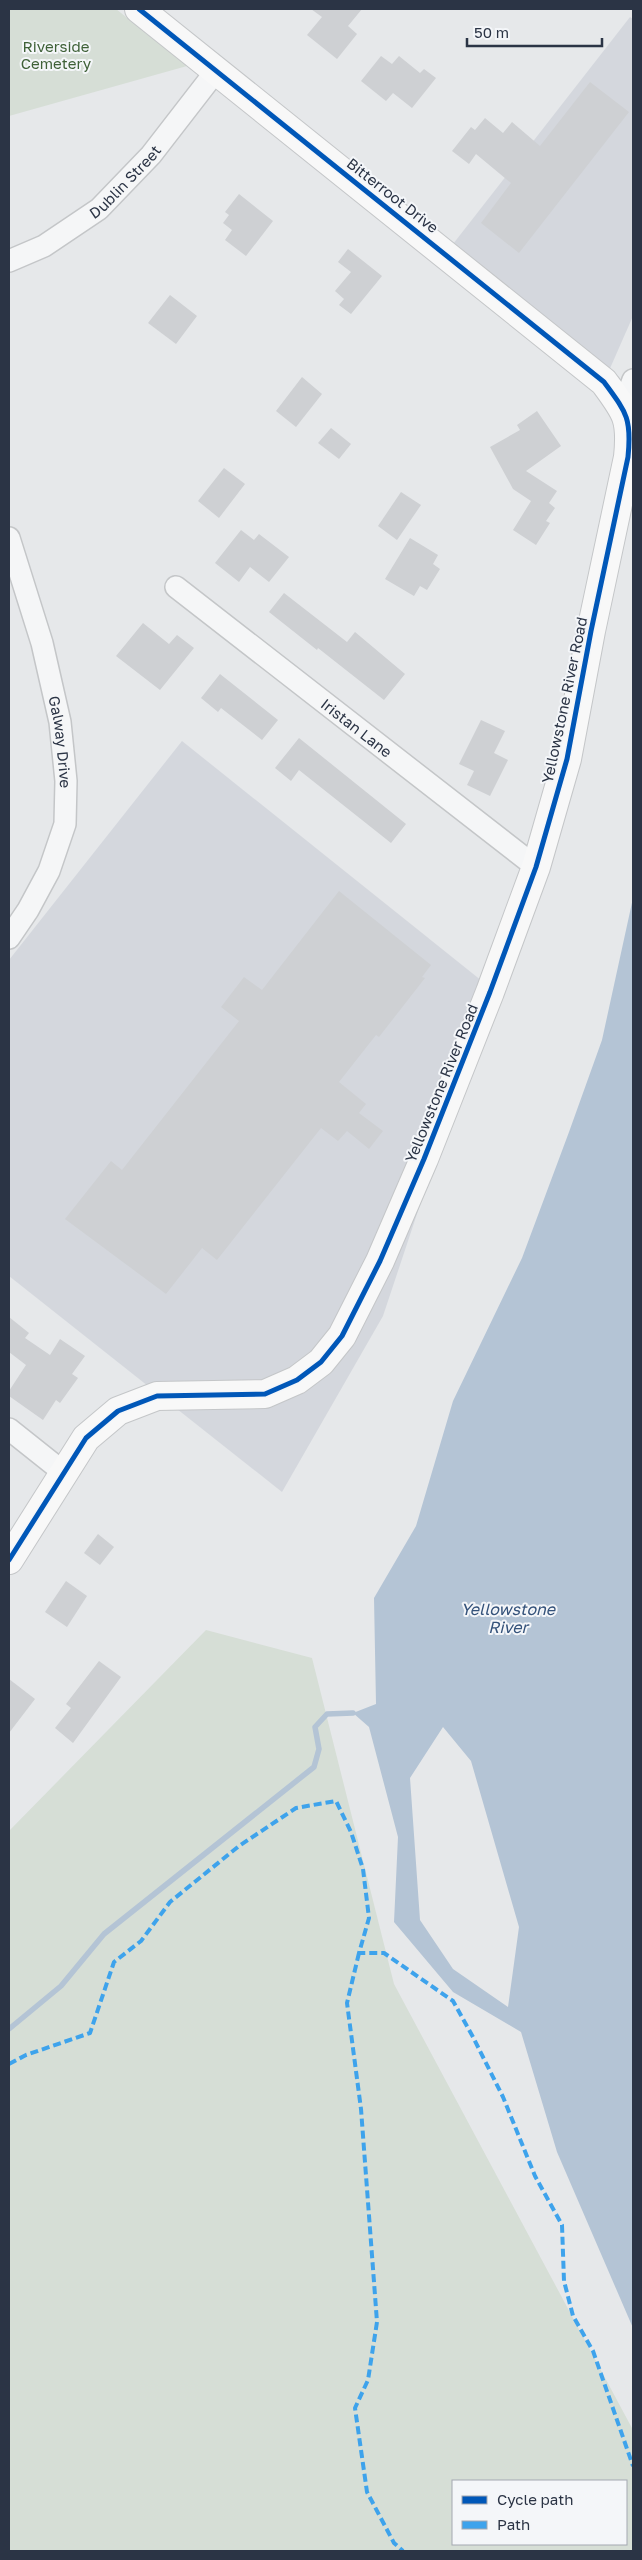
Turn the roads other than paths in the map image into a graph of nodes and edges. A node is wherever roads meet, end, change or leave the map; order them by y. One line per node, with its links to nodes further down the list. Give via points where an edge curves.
1 (139, 9): 2 (street, Bitterroot Drive)
2 (216, 71): 3 (street, Dublin Street, via 150,155 99,209 44,246); 5 (street, Bitterroot Drive, via 604,382)
3 (9, 261)
4 (633, 380): 5 (street)
5 (623, 408): 8 (street, Yellowstone River Road, via 631,431 628,457 567,759)
6 (9, 538): 9 (street, Galway Drive, via 42,643 60,722 66,781 65,824 49,872)
7 (176, 587): 8 (street, Iristan Lane)
8 (536, 867): 11 (street, Yellowstone River Road, via 424,1159 380,1261 342,1336 321,1362 297,1380 265,1394 158,1396 118,1410 86,1438)
9 (9, 938)
10 (9, 1429): 11 (street)
11 (63, 1472): 12 (street, Yellowstone River Road)
12 (9, 1560)

